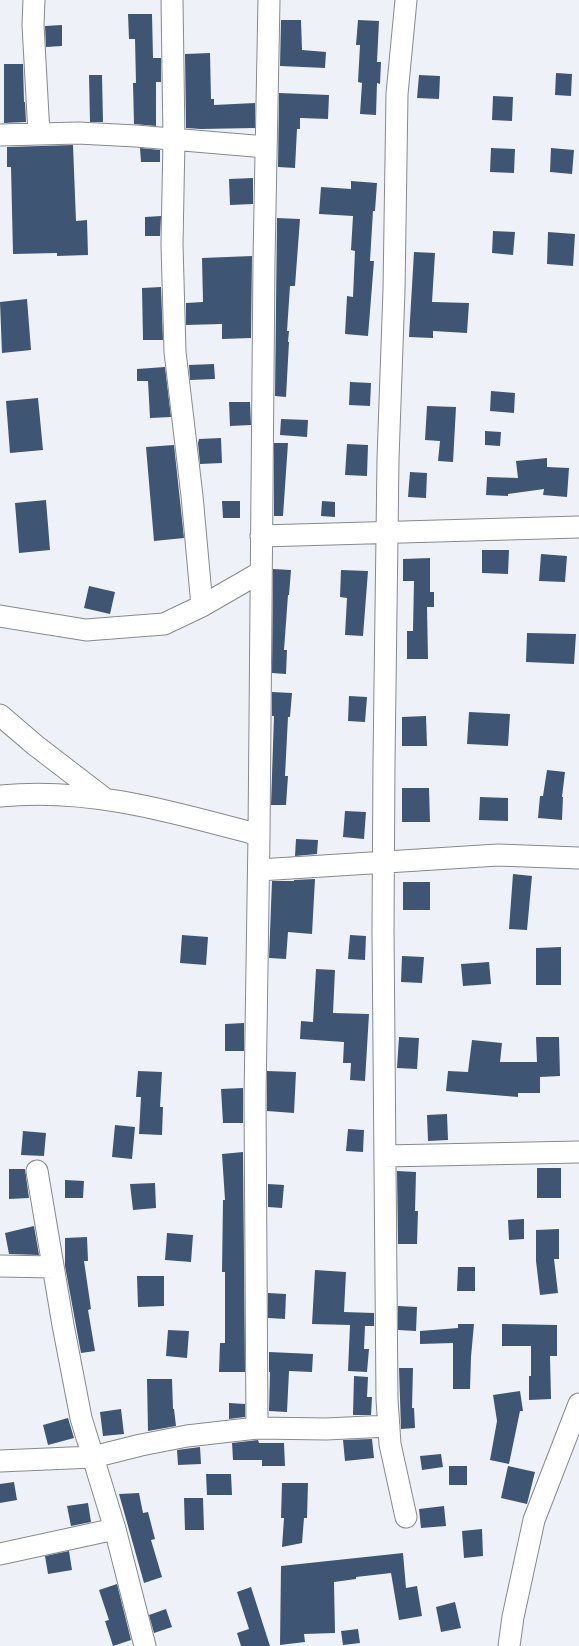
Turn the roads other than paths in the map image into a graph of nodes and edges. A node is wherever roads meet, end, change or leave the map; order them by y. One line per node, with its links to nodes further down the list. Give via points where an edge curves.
1 (34, 0): 5 (street)
2 (172, 0): 7 (street)
3 (269, 0): 8 (street)
4 (406, 0): 10 (street, via 398,94)
5 (38, 134): 6 (street); 7 (street, via 78,133)
6 (0, 135)
7 (174, 139): 8 (street); 13 (street, via 172,244 175,352)
8 (266, 147): 11 (street)
9 (579, 527): 10 (street)
10 (388, 532): 11 (street); 20 (street)
11 (261, 536): 12 (street)
12 (261, 572): 13 (street); 18 (street)
13 (202, 606): 14 (street, via 164,624 86,630)
14 (0, 616)
15 (0, 715): 17 (street, via 35,746)
16 (0, 796): 17 (street, via 24,794)
17 (104, 798): 18 (street, via 134,803)
18 (259, 835): 21 (street)
19 (579, 858): 20 (street, via 498,855)
20 (383, 863): 21 (street); 23 (street)
21 (259, 870): 29 (street, via 255,1098)
22 (579, 1152): 23 (street)
23 (385, 1156): 28 (street)
24 (36, 1171): 26 (street)
25 (0, 1266): 26 (street)
26 (53, 1267): 30 (street, via 81,1418)
27 (579, 1404): 36 (street, via 534,1520 513,1617)
28 (389, 1426): 29 (street, via 326,1429); 32 (street, via 390,1444)
29 (257, 1428): 30 (street, via 186,1436)
30 (93, 1457): 31 (street); 33 (street)
31 (0, 1461)
32 (406, 1517)
33 (115, 1529): 34 (street); 35 (street)
34 (0, 1554)
35 (145, 1646)
36 (510, 1646)

